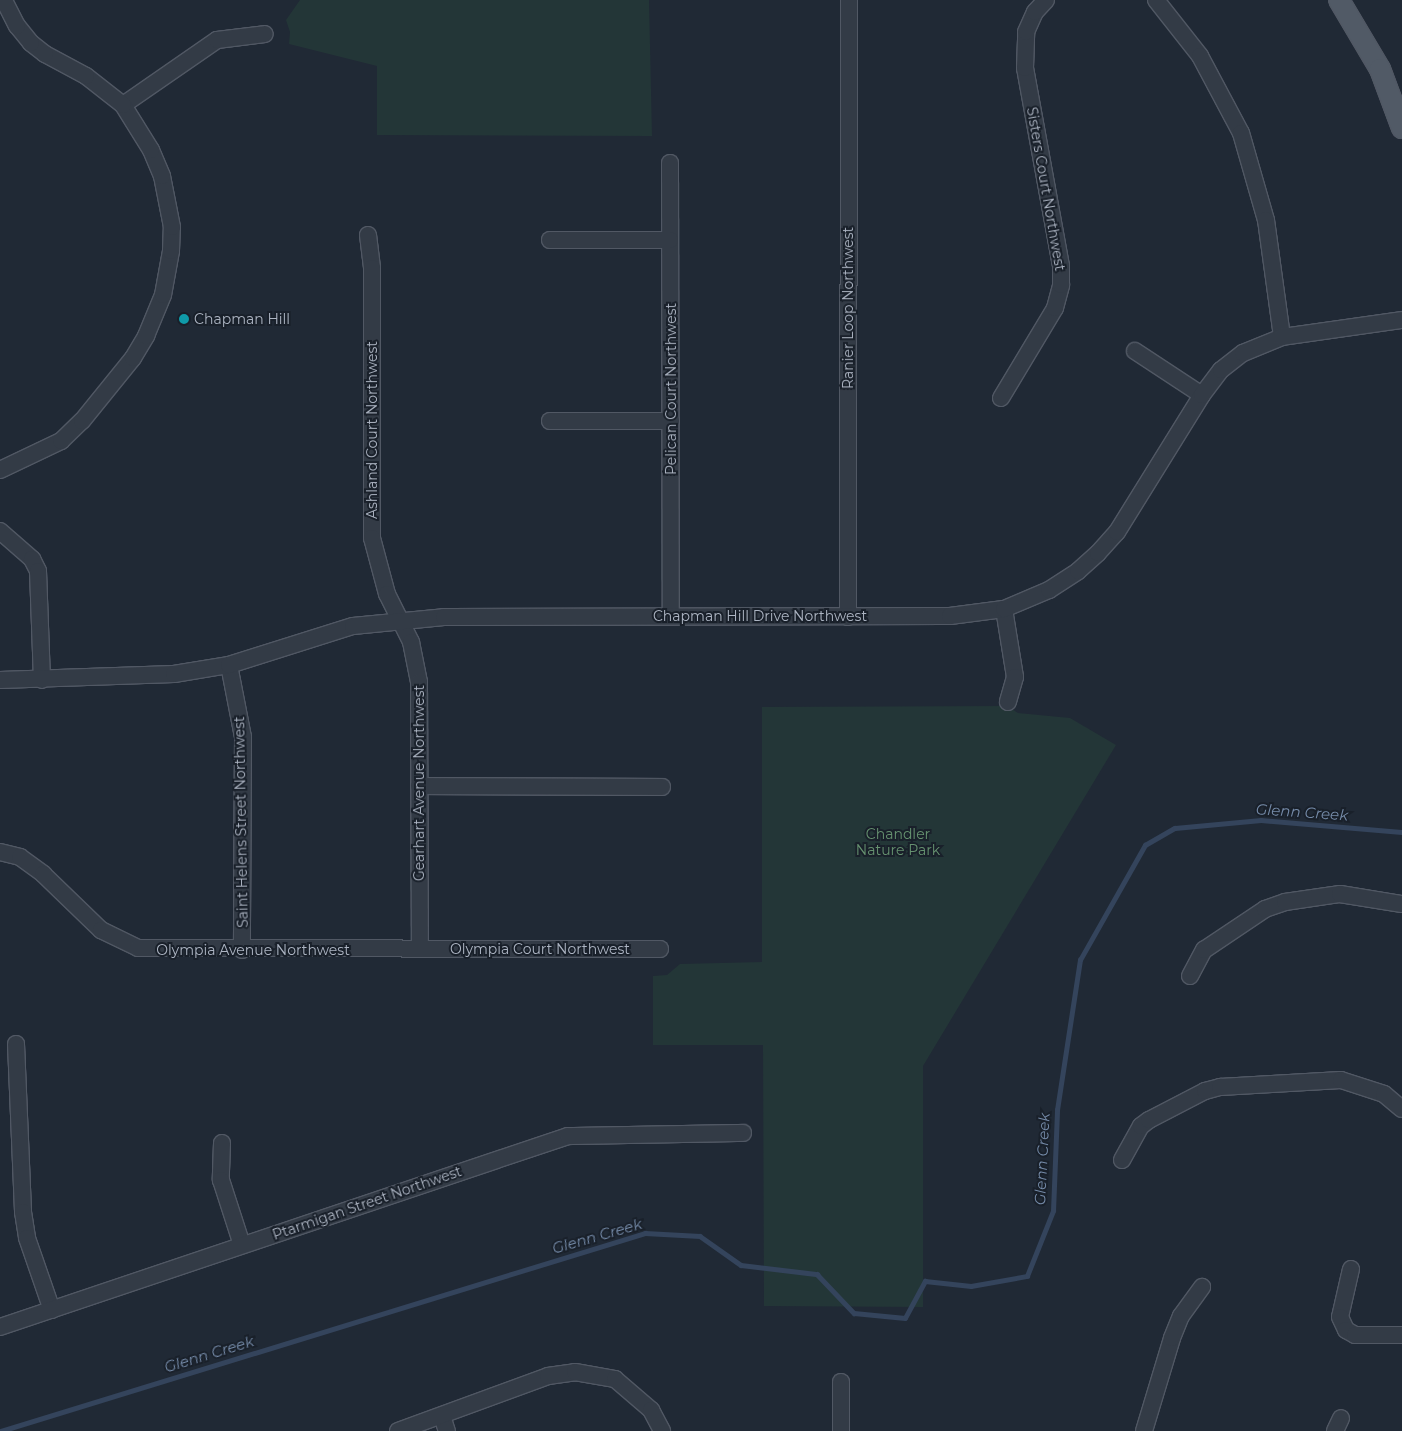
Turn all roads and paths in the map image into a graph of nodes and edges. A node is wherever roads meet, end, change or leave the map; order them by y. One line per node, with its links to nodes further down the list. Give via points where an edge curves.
1 (4, 0): 7 (street, via 17,26 31,43 86,76)
2 (849, 0): 24 (street, Ranier Loop Northwest)
3 (1046, 0): 17 (street, Sisters Court Northwest, via 1035,12 1026,32 1025,68 1061,285 1055,308)
4 (1156, 0): 14 (street, via 1200,56 1242,134 1266,220)
5 (1339, 0): 8 (main road, via 1380,69)
6 (266, 34): 7 (street, via 217,40)
7 (123, 106): 20 (street, via 151,150 168,197 172,251 160,306 133,358 82,421 61,441)
8 (1402, 128)
9 (670, 163): 12 (street, Pelican Court Northwest)
10 (368, 235): 25 (street, Ashland Court Northwest, via 372,268 372,538 379,571)
11 (550, 240): 12 (street)
12 (670, 240): 19 (street, Pelican Court Northwest)
13 (1402, 320): 14 (street, Chapman Hill Drive Northwest)
14 (1282, 337): 16 (street, Chapman Hill Drive Northwest, via 1243,353 1221,370)
15 (1135, 351): 16 (street)
16 (1202, 395): 22 (street, Chapman Hill Drive Northwest, via 1117,532 1098,553 1049,590)
17 (1001, 398)
18 (550, 420): 19 (street)
19 (671, 420): 23 (street, Pelican Court Northwest)
20 (0, 470)
21 (0, 531): 28 (street, via 32,559 38,571)
22 (1004, 609): 24 (street, Chapman Hill Drive Northwest, via 950,616); 29 (street, via 1015,677)
23 (671, 616): 24 (street, Chapman Hill Drive Northwest); 25 (street, Chapman Hill Drive Northwest)
24 (848, 617)
25 (399, 620): 26 (street, Chapman Hill Drive Northwest, via 317,636); 30 (street, Gearhart Avenue Northwest, via 411,642 419,682)
26 (229, 665): 28 (street, Chapman Hill Drive Northwest, via 148,676); 36 (street, Saint Helens Street Northwest, via 243,737)
27 (0, 680): 28 (street, Chapman Hill Drive Northwest)
28 (42, 680)
29 (1008, 702)
30 (419, 786): 31 (street); 34 (street, Gearhart Avenue Northwest)
31 (662, 787)
32 (0, 852): 36 (street, Olympia Avenue Northwest, via 20,857 101,930 117,940 138,948 160,951)
33 (1402, 904): 37 (street, via 1340,894 1285,902 1265,910 1204,950)
34 (420, 949): 35 (street, Olympia Court Northwest); 36 (street, Olympia Avenue Northwest)
35 (660, 949)
36 (242, 950)
37 (1190, 976)
38 (16, 1044): 46 (street, via 23,1212 27,1238)
39 (1402, 1109): 42 (street, via 1384,1094 1341,1080 1220,1087 1204,1091 1149,1120 1141,1126)
40 (743, 1133): 43 (street, Ptarmigan Street Northwest, via 568,1136)
41 (222, 1143): 43 (street, via 220,1180)
42 (1122, 1160)
43 (242, 1245): 46 (street, Ptarmigan Street Northwest)
44 (1351, 1269): 48 (street, via 1340,1317 1346,1330 1355,1335)
45 (1202, 1287): 54 (street, via 1181,1316 1172,1338)
46 (52, 1310): 47 (street, Ptarmigan Street Northwest)
47 (0, 1327)
48 (1402, 1335)
49 (842, 1382): 53 (street)
50 (444, 1423): 51 (street); 52 (street, via 548,1376 575,1372 615,1379 651,1410)
51 (398, 1431)
52 (662, 1431)
53 (841, 1431)
54 (1144, 1431)

